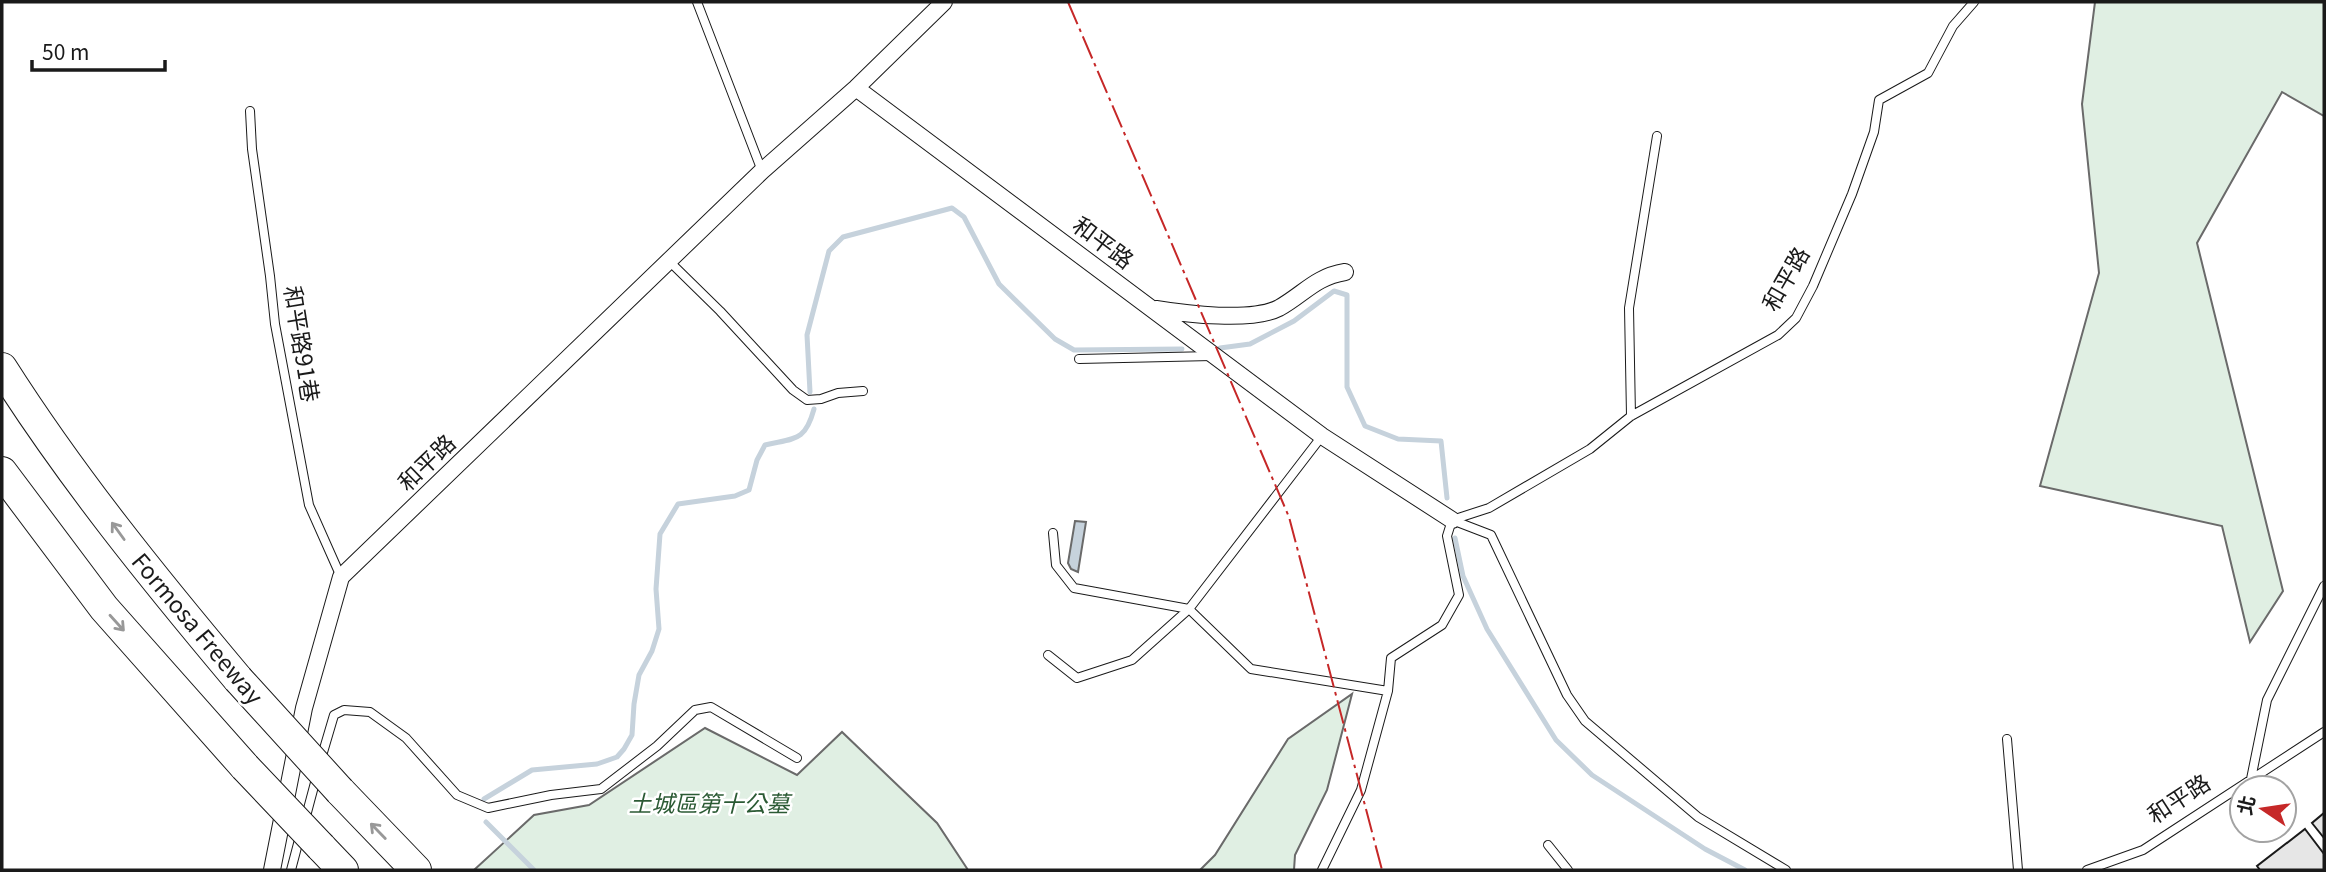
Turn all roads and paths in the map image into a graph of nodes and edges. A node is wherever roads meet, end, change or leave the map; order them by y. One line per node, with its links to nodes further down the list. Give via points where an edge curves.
1 (696, 2): 7 (lane)
2 (944, 2): 4 (street, 和平路)
3 (1974, 2): 15 (lane, 和平路, via 1953,26 1928,73 1880,100 1852,194 1796,318 1778,335)
4 (856, 88): 7 (street, 和平路); 10 (street, 和平路)
5 (250, 111): 20 (lane, 和平路91巷, via 275,324 309,505)
6 (1657, 136): 15 (lane, via 1629,308)
7 (762, 172): 8 (street, 和平路)
8 (669, 261): 14 (lane, via 807,400); 20 (street, 和平路)
9 (1345, 272): 10 (street, via 1328,275 1277,309 1251,314)
10 (1153, 309): 11 (street, 和平路)
11 (1212, 356): 12 (lane); 16 (street, 和平路)
12 (1079, 359)
13 (2, 368): 35 (highway, Formosa Freeway, one-way to 13, bridge, via 238,679 140,563)
14 (863, 391)
15 (1631, 416): 18 (lane, 和平路, via 1590,449 1500,502)
16 (1322, 436): 18 (street, 和平路); 22 (lane)
17 (2, 472): 34 (highway, one-way to 34, bridge, via 104,608)
18 (1452, 520): 24 (lane, via 1447,536 1459,595 1442,625 1391,658); 38 (lane, 和平路, via 1491,535 1567,695 1585,721 1698,817)
19 (1053, 533): 22 (lane, via 1056,565 1074,588)
20 (341, 577): 32 (street, via 304,708)
21 (2324, 586): 28 (lane, via 2267,700)
22 (1189, 609): 23 (lane, via 1132,660 1077,678); 24 (lane, via 1251,669)
23 (1048, 655)
24 (1388, 691): 36 (lane, via 1361,790)
25 (2324, 732): 29 (lane, 和平路)
26 (2007, 739): 39 (lane)
27 (797, 758): 33 (lane, via 710,707 695,710 601,789 488,808 457,795 406,738 370,712 344,710 334,715)
28 (2252, 774)
29 (2259, 774)
30 (2228, 794): 40 (lane, 和平路, via 2143,850)
31 (1548, 845): 37 (lane)
32 (272, 870)
33 (291, 870)
34 (343, 870)
35 (416, 870)
36 (1322, 870)
37 (1568, 870)
38 (1786, 870)
39 (2018, 870)
40 (2087, 870)

